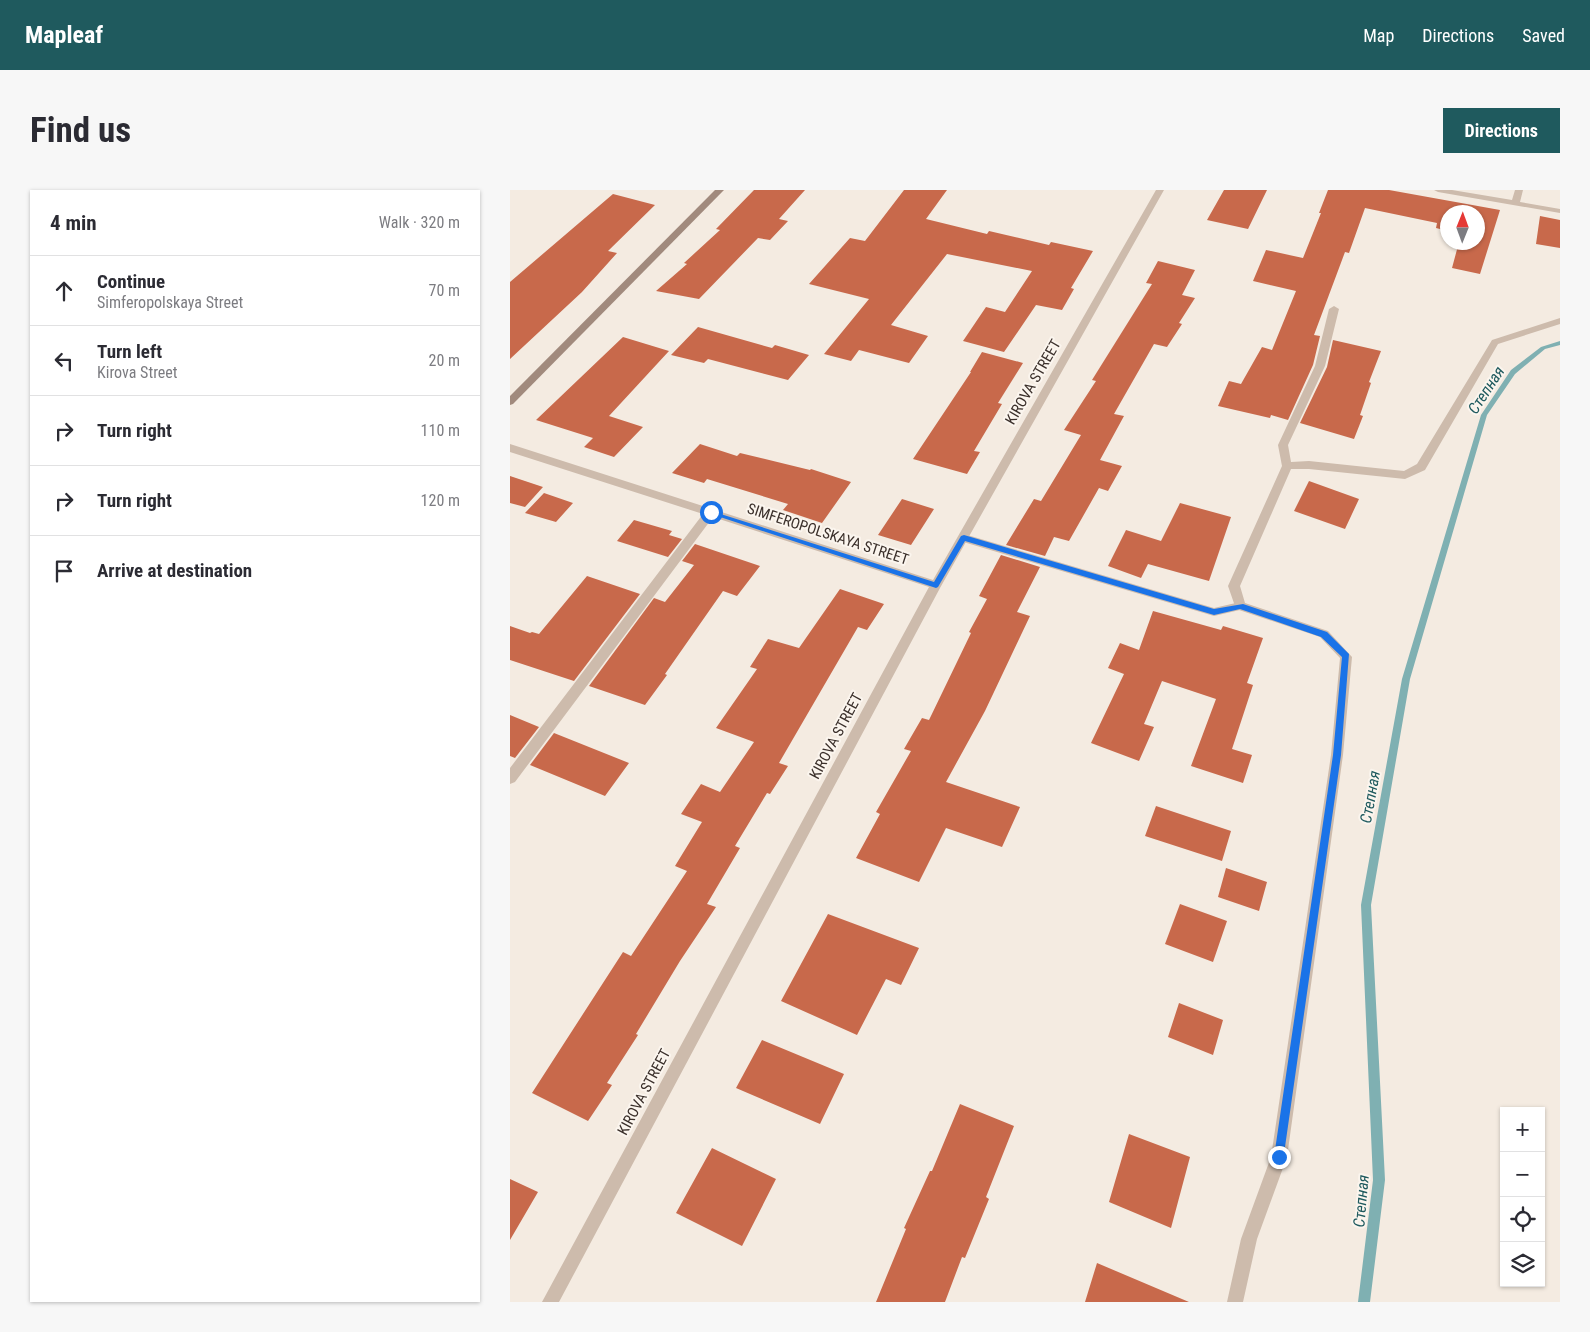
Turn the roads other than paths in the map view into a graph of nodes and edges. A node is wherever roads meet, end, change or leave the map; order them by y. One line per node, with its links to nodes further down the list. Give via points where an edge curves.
1 (720, 190): 9 (main road)
2 (1160, 190): 13 (street, KIROVA STREET)
3 (1438, 190): 5 (street)
4 (1519, 190): 5 (street)
5 (1515, 204): 6 (street)
6 (1560, 211)
7 (1334, 309): 11 (street, via 1320,366 1283,445)
8 (1560, 321): 11 (street, via 1495,342 1421,467 1405,475)
9 (510, 402)
10 (510, 448): 12 (street, SIMFEROPOLSKAYA STREET)
11 (1287, 466): 15 (street, via 1234,586)
12 (711, 512): 14 (street, SIMFEROPOLSKAYA STREET); 16 (street)
13 (964, 538): 14 (street, KIROVA STREET); 15 (street, via 1214,612)
14 (936, 585): 17 (street, KIROVA STREET)
15 (1240, 606): 18 (street, via 1324,634 1346,656 1337,755 1279,1157 1249,1239)
16 (510, 778)
17 (550, 1302)
18 (1235, 1302)

